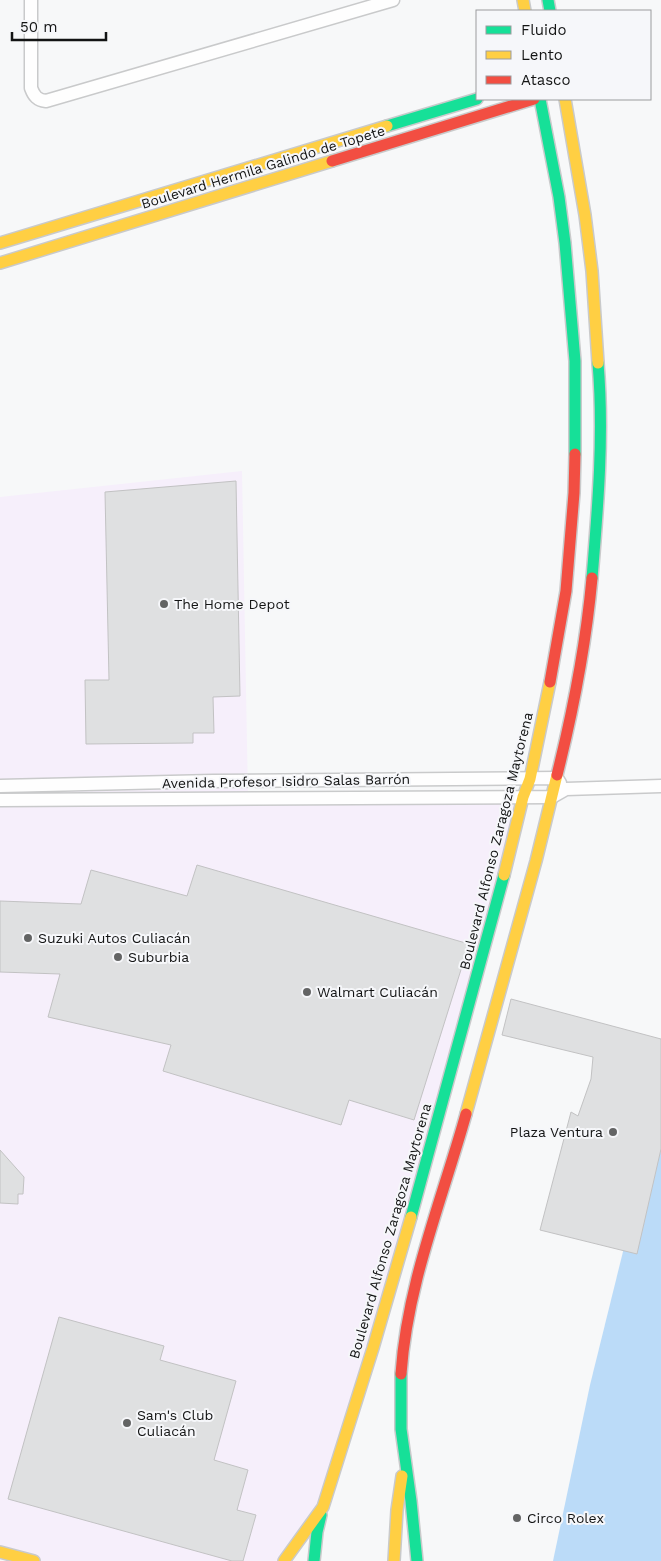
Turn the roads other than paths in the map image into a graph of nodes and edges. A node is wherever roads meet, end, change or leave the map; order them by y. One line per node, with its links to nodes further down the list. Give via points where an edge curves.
1 (30, 0): 2 (street, via 31,88 36,98 46,101)
2 (393, 0)
3 (476, 98): 7 (street, Boulevard Hermila Galindo de Topete)
4 (531, 100): 8 (street, Boulevard Hermila Galindo de Topete)
5 (540, 100): 9 (street, Boulevard Alfonso Zaragoza Maytorena, via 565,243 574,361)
6 (565, 100): 9 (street, Boulevard Alfonso Zaragoza Maytorena, via 585,215 600,375)
7 (0, 243)
8 (0, 263)
9 (589, 417): 10 (street, Boulevard Alfonso Zaragoza Maytorena, via 598,508 590,599); 11 (street, Boulevard Alfonso Zaragoza Maytorena, via 574,493 566,591)
10 (557, 778): 11 (street, Avenida Profesor Isidro Salas Barrón); 14 (street); 15 (street, Boulevard Alfonso Zaragoza Maytorena)
11 (530, 779): 12 (street, Avenida Profesor Isidro Salas Barrón); 16 (street, Boulevard Alfonso Zaragoza Maytorena)
12 (0, 786)
13 (661, 786): 14 (street, Avenida Profesor Isidro Salas Barrón)
14 (566, 790): 15 (street, Avenida Profesor Isidro Salas Barrón)
15 (552, 797): 16 (street, Avenida Profesor Isidro Salas Barrón); 18 (street, Boulevard Alfonso Zaragoza Maytorena, via 492,1022 409,1309 400,1378)
16 (523, 798): 17 (street, Avenida Profesor Isidro Salas Barrón); 19 (street, Boulevard Alfonso Zaragoza Maytorena, via 434,1135)
17 (0, 800)
18 (404, 1458): 25 (street); 26 (street, Boulevard Alfonso Zaragoza Maytorena)
19 (323, 1507): 23 (street, Boulevard Alfonso Zaragoza Maytorena); 24 (street)
20 (0, 1547): 21 (street)
21 (6, 1553): 22 (street)
22 (34, 1561)
23 (284, 1561)
24 (314, 1561)
25 (394, 1561)
26 (417, 1561)

